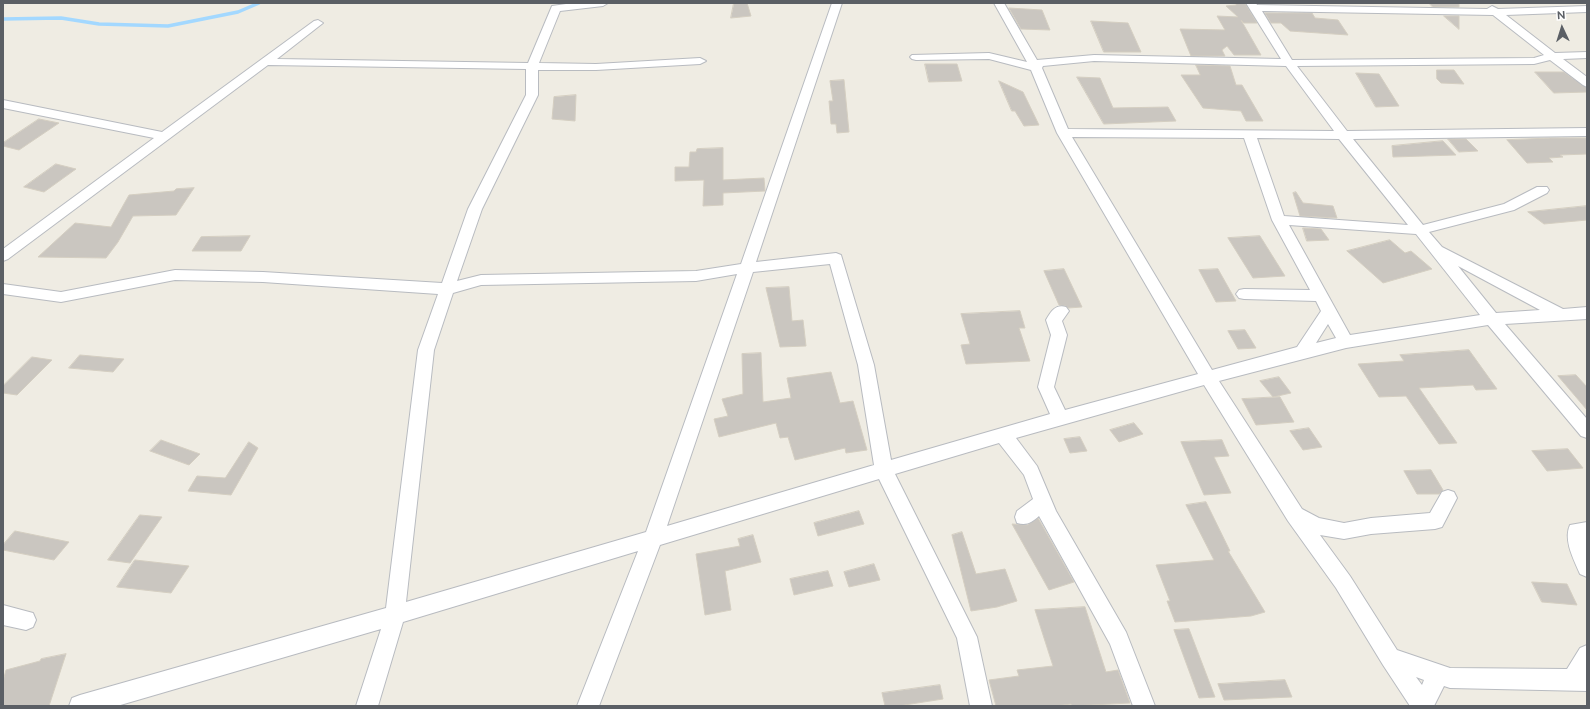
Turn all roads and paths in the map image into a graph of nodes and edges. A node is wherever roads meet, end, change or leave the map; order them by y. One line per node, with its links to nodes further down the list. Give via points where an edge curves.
1 (603, 3): 5 (street)
2 (837, 3): 33 (street)
3 (998, 3): 10 (street)
4 (1484, 3): 8 (street)
5 (556, 6): 19 (street)
6 (1253, 6): 8 (street); 18 (street)
7 (1587, 9): 8 (street)
8 (1495, 12): 13 (street)
9 (318, 23): 17 (street)
10 (1026, 50): 12 (street); 16 (street); 20 (street)
11 (1587, 55): 13 (street)
12 (989, 56): 14 (street); 20 (street)
13 (1552, 56): 18 (street, via 1534,61); 21 (street)
14 (916, 57)
15 (700, 60): 19 (street, via 603,67)
16 (1069, 60): 18 (street, via 1094,58); 20 (street, via 1038,63)
17 (266, 62): 19 (street); 27 (street)
18 (1289, 63): 26 (street)
19 (532, 66): 35 (street, via 532,94 476,209)
20 (1036, 68): 24 (street)
21 (1587, 83)
22 (3, 104): 27 (street)
23 (1587, 132): 26 (street)
24 (1063, 133): 25 (street); 45 (street)
25 (1249, 134): 26 (street); 29 (street)
26 (1344, 135): 30 (street)
27 (164, 136): 32 (street)
28 (1542, 190): 30 (street, via 1509,207)
29 (1279, 220): 30 (street); 37 (street)
30 (1420, 230): 31 (street)
31 (1436, 249): 41 (street); 42 (street)
32 (3, 256)
33 (746, 268): 35 (street, via 696,276 481,280); 49 (street, via 836,258 866,365); 55 (street)
34 (3, 288): 35 (street, via 62,297 175,275 264,277)
35 (448, 289): 58 (street, via 426,350)
36 (1244, 294): 37 (street)
37 (1321, 296): 39 (street)
38 (1061, 311): 46 (street, via 1054,320 1059,335 1046,387)
39 (1329, 311): 43 (street); 44 (street)
40 (1587, 313): 41 (street)
41 (1561, 315): 42 (street)
42 (1492, 319): 43 (street); 47 (street)
43 (1346, 342): 44 (street)
44 (1302, 352): 45 (street)
45 (1208, 377): 46 (street); 52 (street)
46 (1060, 418): 48 (street)
47 (1587, 431)
48 (1004, 435): 49 (street); 51 (street, via 1031,472)
49 (884, 470): 55 (street); 67 (street, via 967,637)
50 (1448, 498): 52 (street, via 1435,522 1371,526 1344,531 1316,526)
51 (1043, 502): 53 (street); 68 (street, via 1118,639)
52 (1295, 515): 61 (street, via 1343,582)
53 (1024, 517)
54 (1587, 530): 56 (street, via 1577,531 1580,552)
55 (653, 538): 58 (street); 66 (street)
56 (1587, 568)
57 (3, 615): 59 (street)
58 (396, 615): 64 (street); 65 (street)
59 (26, 620)
60 (1587, 655): 63 (street)
61 (1390, 658): 62 (street); 69 (street)
62 (1438, 674): 63 (street, via 1450,678); 69 (street)
63 (1580, 680)
64 (80, 706)
65 (367, 706)
66 (588, 706)
67 (981, 706)
68 (1144, 706)
69 (1423, 706)

